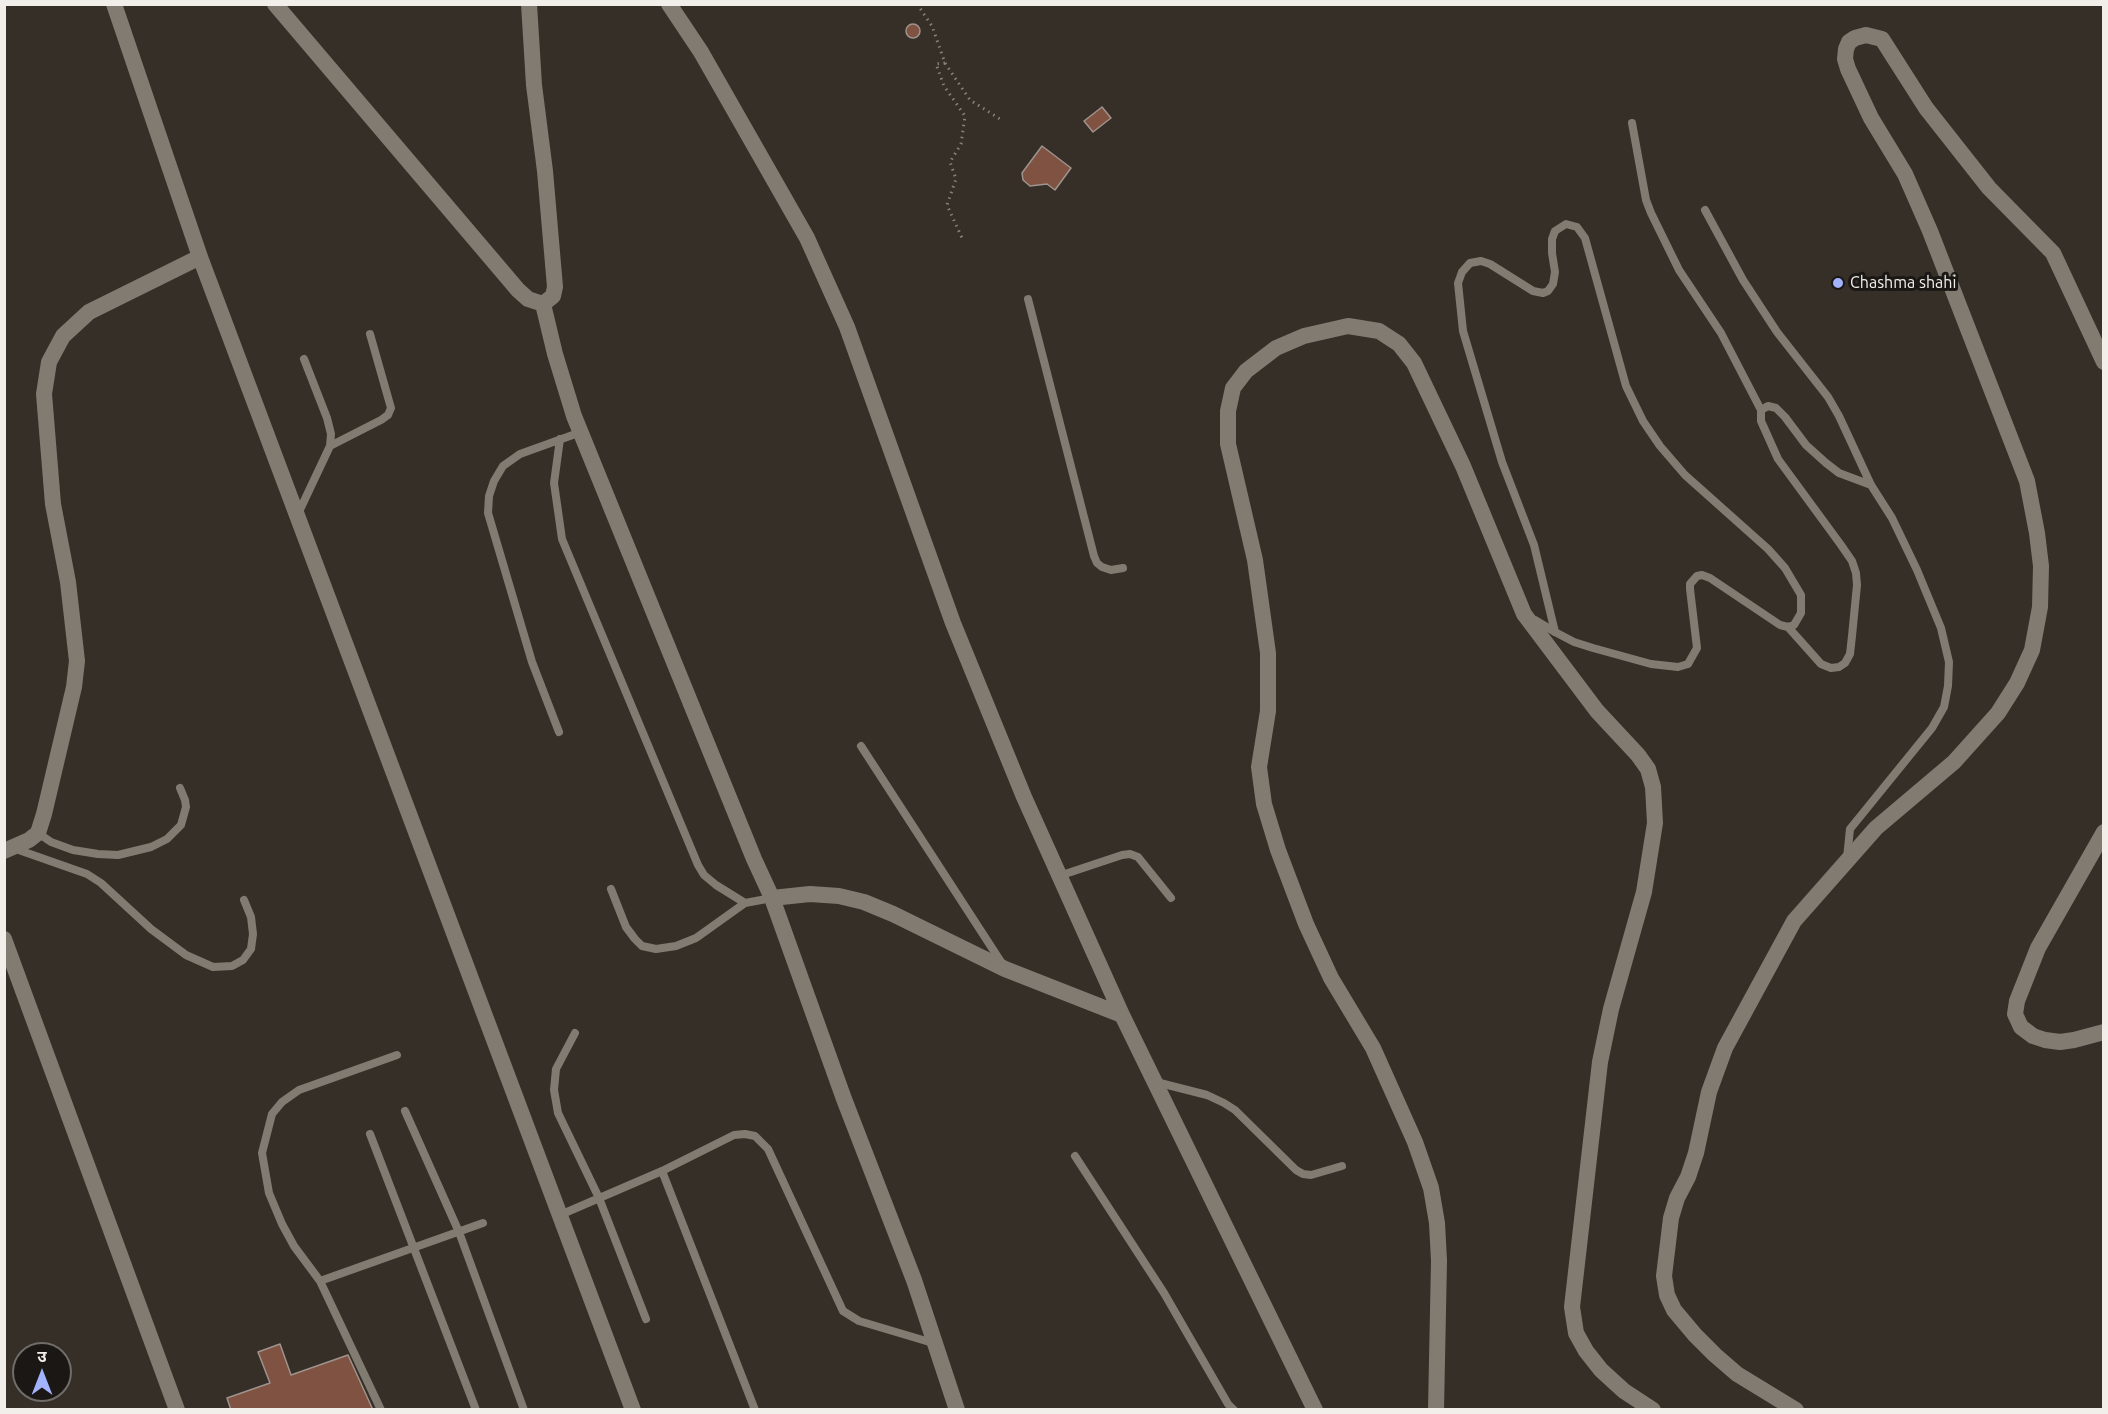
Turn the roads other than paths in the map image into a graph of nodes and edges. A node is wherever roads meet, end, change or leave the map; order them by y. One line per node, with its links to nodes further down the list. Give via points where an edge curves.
1 (114, 4): 7 (street)
2 (274, 4): 9 (street, via 518,290)
3 (529, 4): 9 (street, via 555,286 553,296)
4 (669, 4): 30 (street, via 701,52 807,238 847,327 954,623)
5 (1632, 123): 13 (lane, via 1650,213)
6 (1705, 210): 17 (lane, via 1776,332 1828,397)
7 (200, 256): 18 (street); 27 (street, via 89,312 63,336 49,362 44,394 53,504 68,582 77,661)
8 (1028, 299): 19 (lane, via 1094,556 1102,567)
9 (543, 304): 14 (street)
10 (370, 334): 16 (lane, via 391,408 381,420)
11 (304, 359): 16 (lane, via 327,418)
12 (2103, 362): 29 (street, via 2054,253 1989,188 1926,108 1882,39 1866,35 1849,42 1845,59 1848,69 1926,221 2018,454 2032,503 2041,566 2040,607 2032,650 1998,713 1954,762 1876,828)
13 (1761, 410): 17 (lane, via 1768,406 1776,408 1826,463 1839,473); 21 (lane, via 1761,421 1778,459 1852,561 1856,573 1850,654 1845,663 1831,668 1821,664)
14 (581, 432): 15 (lane); 32 (street)
15 (560, 439): 23 (lane, via 520,454 503,466 489,496 488,513 532,662); 35 (lane, via 555,502 566,550 698,865 716,885)
16 (330, 446): 18 (lane)
17 (1871, 485): 29 (lane, via 1892,518 1941,628 1949,662 1948,686 1944,707 1932,728 1850,829)
18 (297, 516): 49 (street)
19 (1123, 568)
20 (1524, 614): 22 (lane); 65 (street, via 1463,466 1414,363 1399,344 1379,331 1348,326 1304,336 1276,348 1246,371 1233,388 1228,444 1255,560 1268,653 1268,711 1260,767 1264,804 1306,924 1331,978 1373,1048 1431,1188 1440,1261); 66 (street, via 1597,711 1638,755 1648,769 1653,787 1655,823 1644,892 1600,1062 1572,1307 1576,1333 1591,1357 1613,1382)
21 (1788, 627): 22 (lane, via 1702,575 1690,584 1697,648 1683,666 1651,664 1593,648); 22 (lane, via 1802,613 1796,584 1768,549 1685,475 1644,421 1626,386 1585,238 1577,227 1566,224 1555,231 1552,239 1555,272 1548,291 1533,291 1481,261 1470,263 1458,283 1463,331 1502,462 1534,545)
22 (1555, 632)
23 (559, 732)
24 (861, 746): 37 (lane)
25 (180, 788): 27 (lane, via 186,807 181,825 167,839 151,847 118,855 98,854 62,846)
26 (2103, 832): 39 (street, via 2038,948 2015,1014 2021,1027 2045,1040 2060,1042)
27 (38, 833): 28 (street)
28 (9, 849): 34 (lane, via 87,874 186,955 213,967 232,966 251,949 251,917)
29 (1847, 862): 67 (street, via 1794,921 1725,1048 1666,1245 1664,1276 1674,1310 1737,1374)
30 (1059, 876): 33 (lane, via 1130,854 1138,857); 38 (street)
31 (611, 889): 35 (lane, via 626,927 642,946 656,950 696,938)
32 (772, 898): 35 (lane); 37 (street, via 810,894 864,902); 55 (street)
33 (1171, 898)
34 (244, 900)
35 (745, 903)
36 (4, 939): 56 (street)
37 (1005, 969): 38 (street)
38 (1122, 1015): 42 (street)
39 (2103, 1032)
40 (574, 1033): 48 (lane, via 556,1068 554,1090 558,1113)
41 (396, 1055): 53 (lane, via 299,1090 272,1114 262,1153 269,1193 294,1246)
42 (1155, 1082): 46 (lane, via 1224,1103 1303,1174); 64 (street)
43 (405, 1111): 51 (lane)
44 (370, 1134): 52 (lane)
45 (1075, 1156): 63 (lane)
46 (1342, 1166)
47 (662, 1171): 48 (lane); 55 (lane, via 734,1135 755,1136 768,1149 843,1311 859,1322); 61 (lane)
48 (599, 1198): 49 (lane); 54 (lane)
49 (560, 1215): 60 (street)
50 (483, 1223): 51 (lane)
51 (459, 1232): 52 (lane); 59 (lane)
52 (415, 1249): 53 (lane); 58 (lane)
53 (320, 1281): 57 (lane)
54 (646, 1319)
55 (935, 1344): 62 (street)
56 (177, 1410)
57 (381, 1410)
58 (476, 1410)
59 (524, 1410)
60 (633, 1410)
61 (755, 1410)
62 (957, 1410)
63 (1234, 1410)
64 (1315, 1410)
65 (1436, 1410)
66 (1653, 1410)
67 (1796, 1410)

